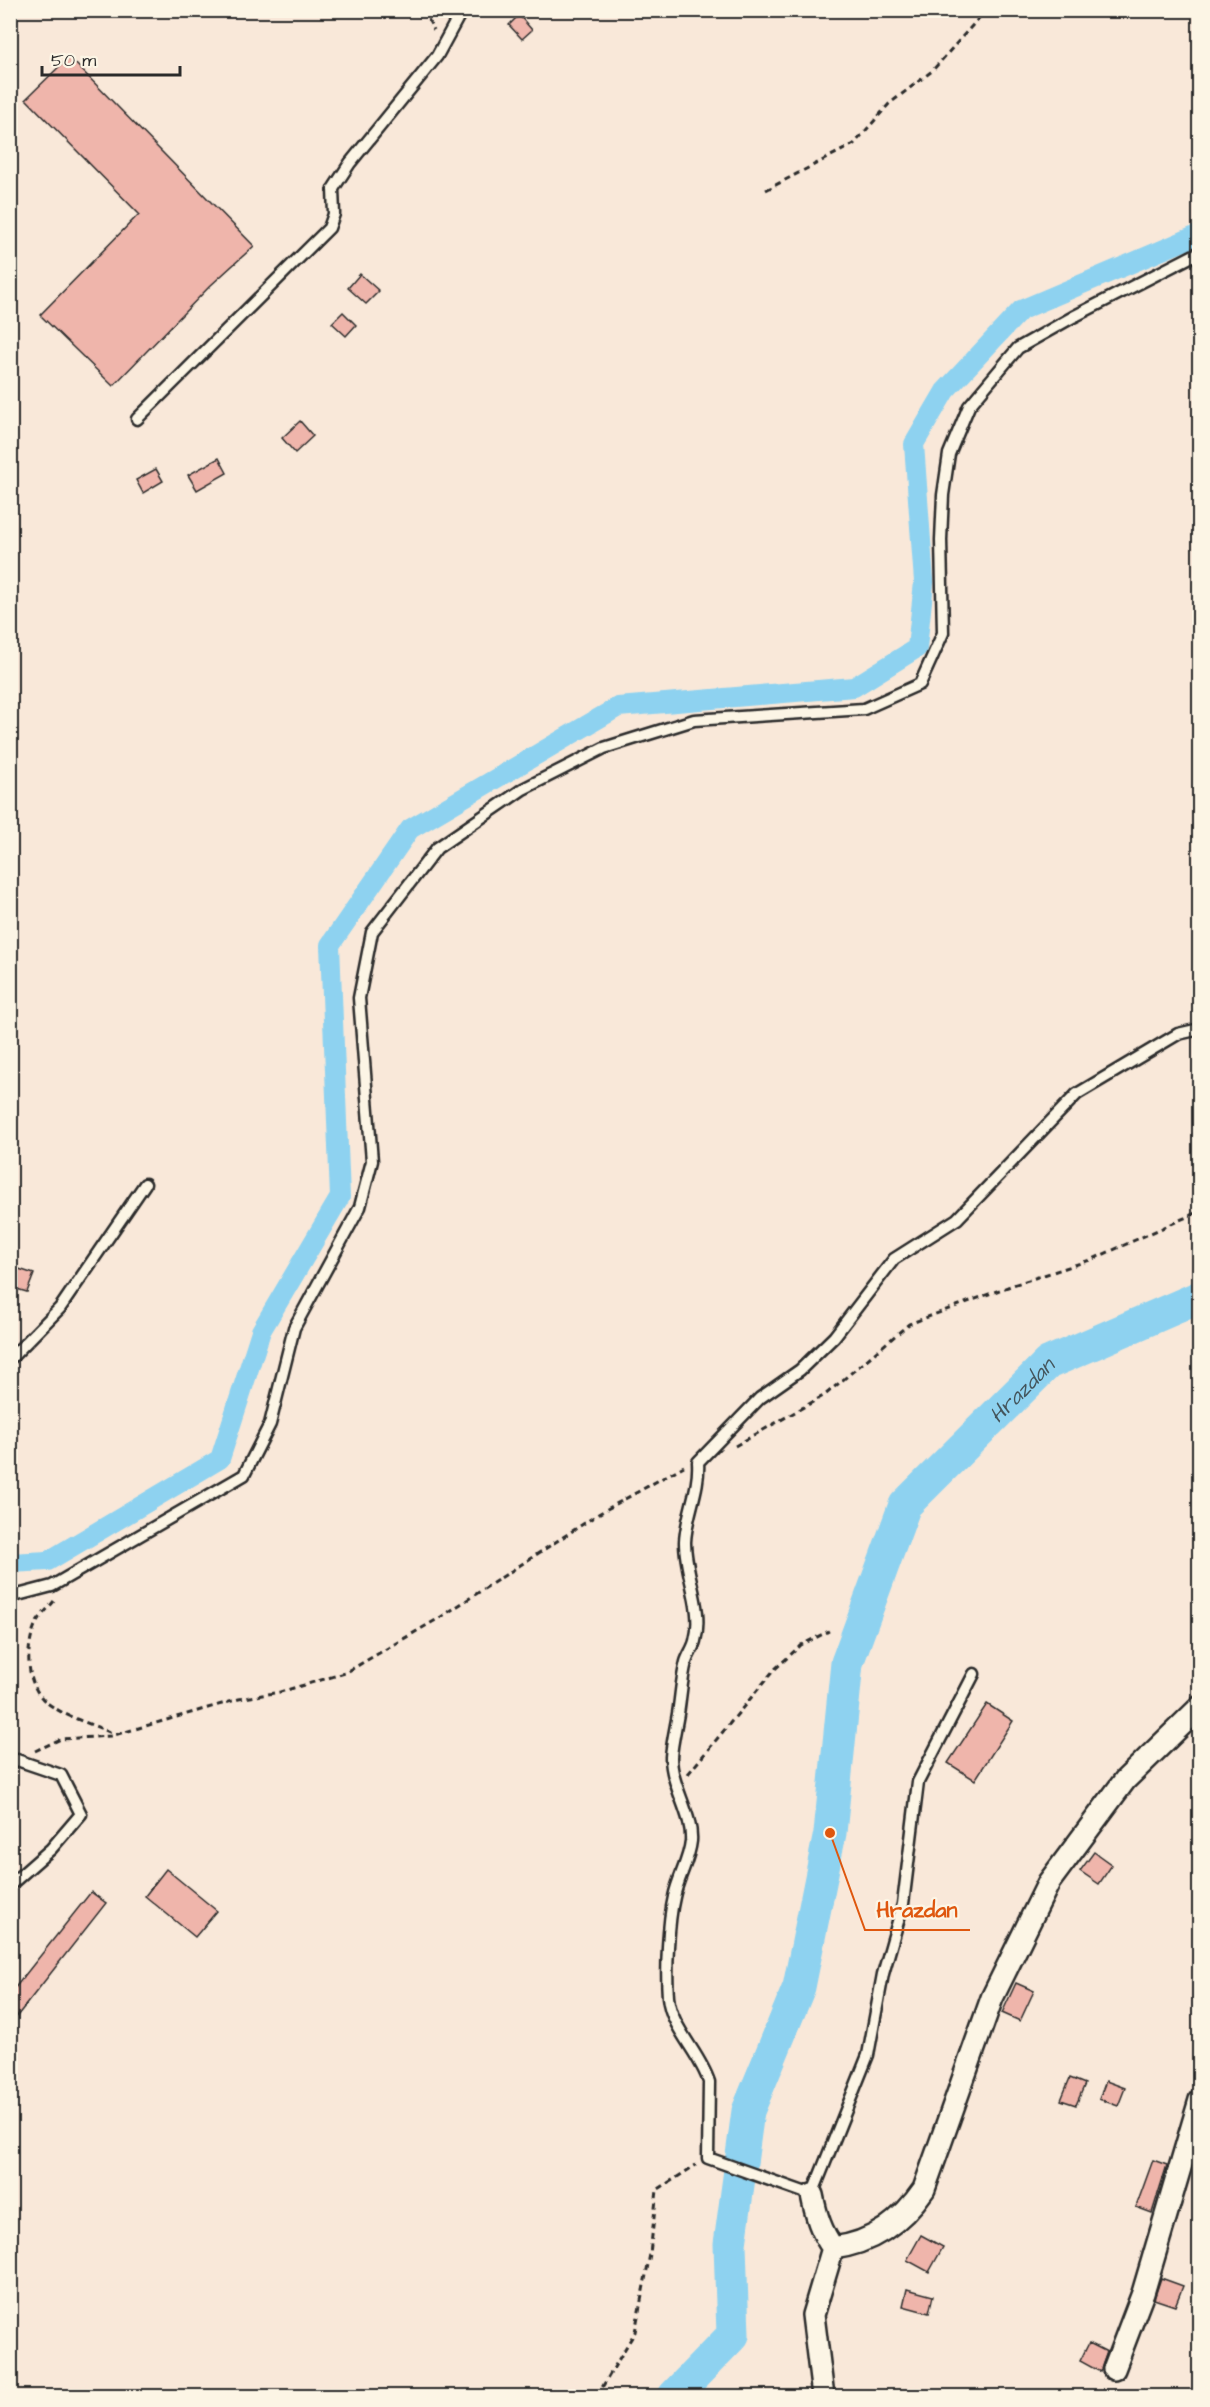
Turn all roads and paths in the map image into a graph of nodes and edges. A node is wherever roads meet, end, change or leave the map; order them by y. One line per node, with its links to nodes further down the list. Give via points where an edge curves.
1 (423, 10): 4 (path)
2 (462, 10): 4 (lane)
3 (986, 10): 5 (path, via 932,71 890,104 854,144)
4 (443, 44): 7 (lane, via 333,189 334,214 329,228)
5 (766, 190)
6 (1200, 252): 15 (lane, via 1018,348 969,406 949,454 943,495 943,633 920,684 864,709 694,720 604,748 523,789 437,848 372,932 359,998 372,1161 360,1207 294,1328 270,1424 244,1475 52,1586)
7 (137, 419)
8 (1200, 1029): 13 (lane, via 1178,1034 1077,1094 957,1219 894,1259 834,1337 800,1370 760,1398)
9 (145, 1184): 11 (lane, via 60,1308)
10 (1200, 1211): 12 (path, via 1093,1259 909,1324 825,1395)
11 (10, 1359)
12 (726, 1450)
13 (698, 1462): 19 (path, via 600,1513 441,1617 345,1673); 21 (lane, via 699,1477 685,1543 695,1602 695,1640 686,1662 671,1757)
14 (60, 1593): 19 (path, via 35,1626 28,1658 33,1683 47,1704)
15 (10, 1597)
16 (829, 1631): 21 (path, via 801,1645 774,1670)
17 (974, 1674): 25 (lane, via 918,1782 903,1904 883,1974 868,2055)
18 (1200, 1707): 26 (street, via 1125,1780 1049,1882 992,1998 924,2189 910,2210 892,2226 849,2246)
19 (115, 1734): 20 (path, via 61,1739)
20 (14, 1760): 22 (lane, via 61,1775 81,1814 51,1849)
21 (676, 1789): 24 (lane, via 691,1836 689,1858 671,1916 668,1998 709,2082)
22 (10, 1885)
23 (1200, 2100): 27 (street, via 1143,2293)
24 (708, 2158): 25 (lane); 28 (path, via 657,2190 635,2332)
25 (812, 2195): 26 (street, via 816,2217)
26 (833, 2248): 29 (street, via 813,2315)
27 (1114, 2369)
28 (597, 2397)
29 (823, 2397)

